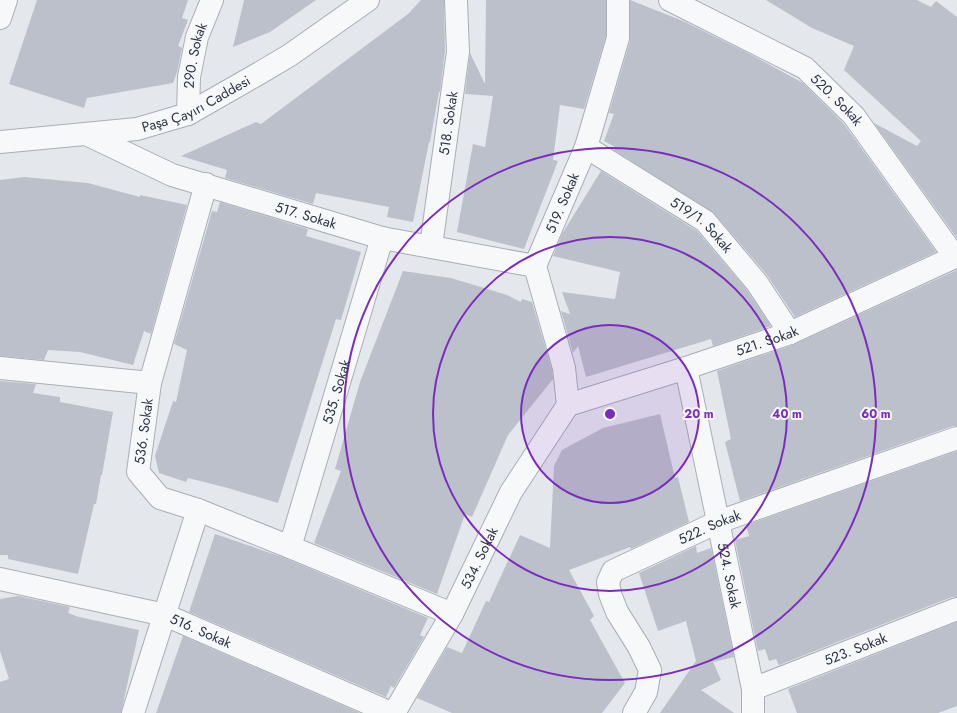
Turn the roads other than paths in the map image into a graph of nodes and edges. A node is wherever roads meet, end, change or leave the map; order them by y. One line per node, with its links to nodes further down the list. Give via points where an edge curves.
1 (6, 0): 7 (street)
2 (212, 0): 8 (street, 290. Sokak, via 197,37 189,77)
3 (368, 0): 8 (street, Paşa Çayırı Caddesi, via 290,54)
4 (456, 0): 14 (street, 518. Sokak, via 458,52)
5 (618, 0): 11 (street, 519. Sokak, via 618,38)
6 (670, 0): 15 (street, 520. Sokak, via 805,68 854,116)
7 (0, 18)
8 (188, 114): 9 (street, Paşa Çayırı Caddesi, via 137,129)
9 (86, 134): 10 (street, Paşa Çayırı Caddesi); 12 (street, 517. Sokak, via 172,175)
10 (0, 142)
11 (586, 147): 16 (street, 519. Sokak); 17 (street, 519/1. Sokak, via 705,221 757,283)
12 (206, 184): 13 (street, 517. Sokak); 20 (street, 536. Sokak)
13 (382, 238): 14 (street, 517. Sokak); 25 (street, 535. Sokak)
14 (431, 246): 16 (street, 517. Sokak)
15 (956, 256): 17 (street, 521. Sokak)
16 (535, 266): 21 (street, via 564,368)
17 (790, 333): 19 (street, 521. Sokak)
18 (0, 368): 20 (street)
19 (686, 368): 21 (street, 521. Sokak); 24 (street, 524. Sokak)
20 (150, 383): 23 (street, 536. Sokak, via 138,472 160,498)
21 (568, 405): 28 (street, 534. Sokak, via 511,492)
22 (957, 438): 24 (street, 522. Sokak)
23 (198, 510): 25 (street); 29 (street)
24 (718, 522): 30 (street, 524. Sokak); 33 (street, 522. Sokak, via 613,571 608,582 617,612 650,670 646,692)
25 (290, 547): 28 (street)
26 (0, 579): 29 (street, 516. Sokak)
27 (957, 609): 30 (street, 523. Sokak)
28 (452, 614): 32 (street, 534. Sokak)
29 (165, 615): 31 (street); 32 (street, 516. Sokak)
30 (753, 689): 34 (street, 524. Sokak)
31 (134, 713)
32 (393, 713)
33 (634, 713)
34 (753, 713)

